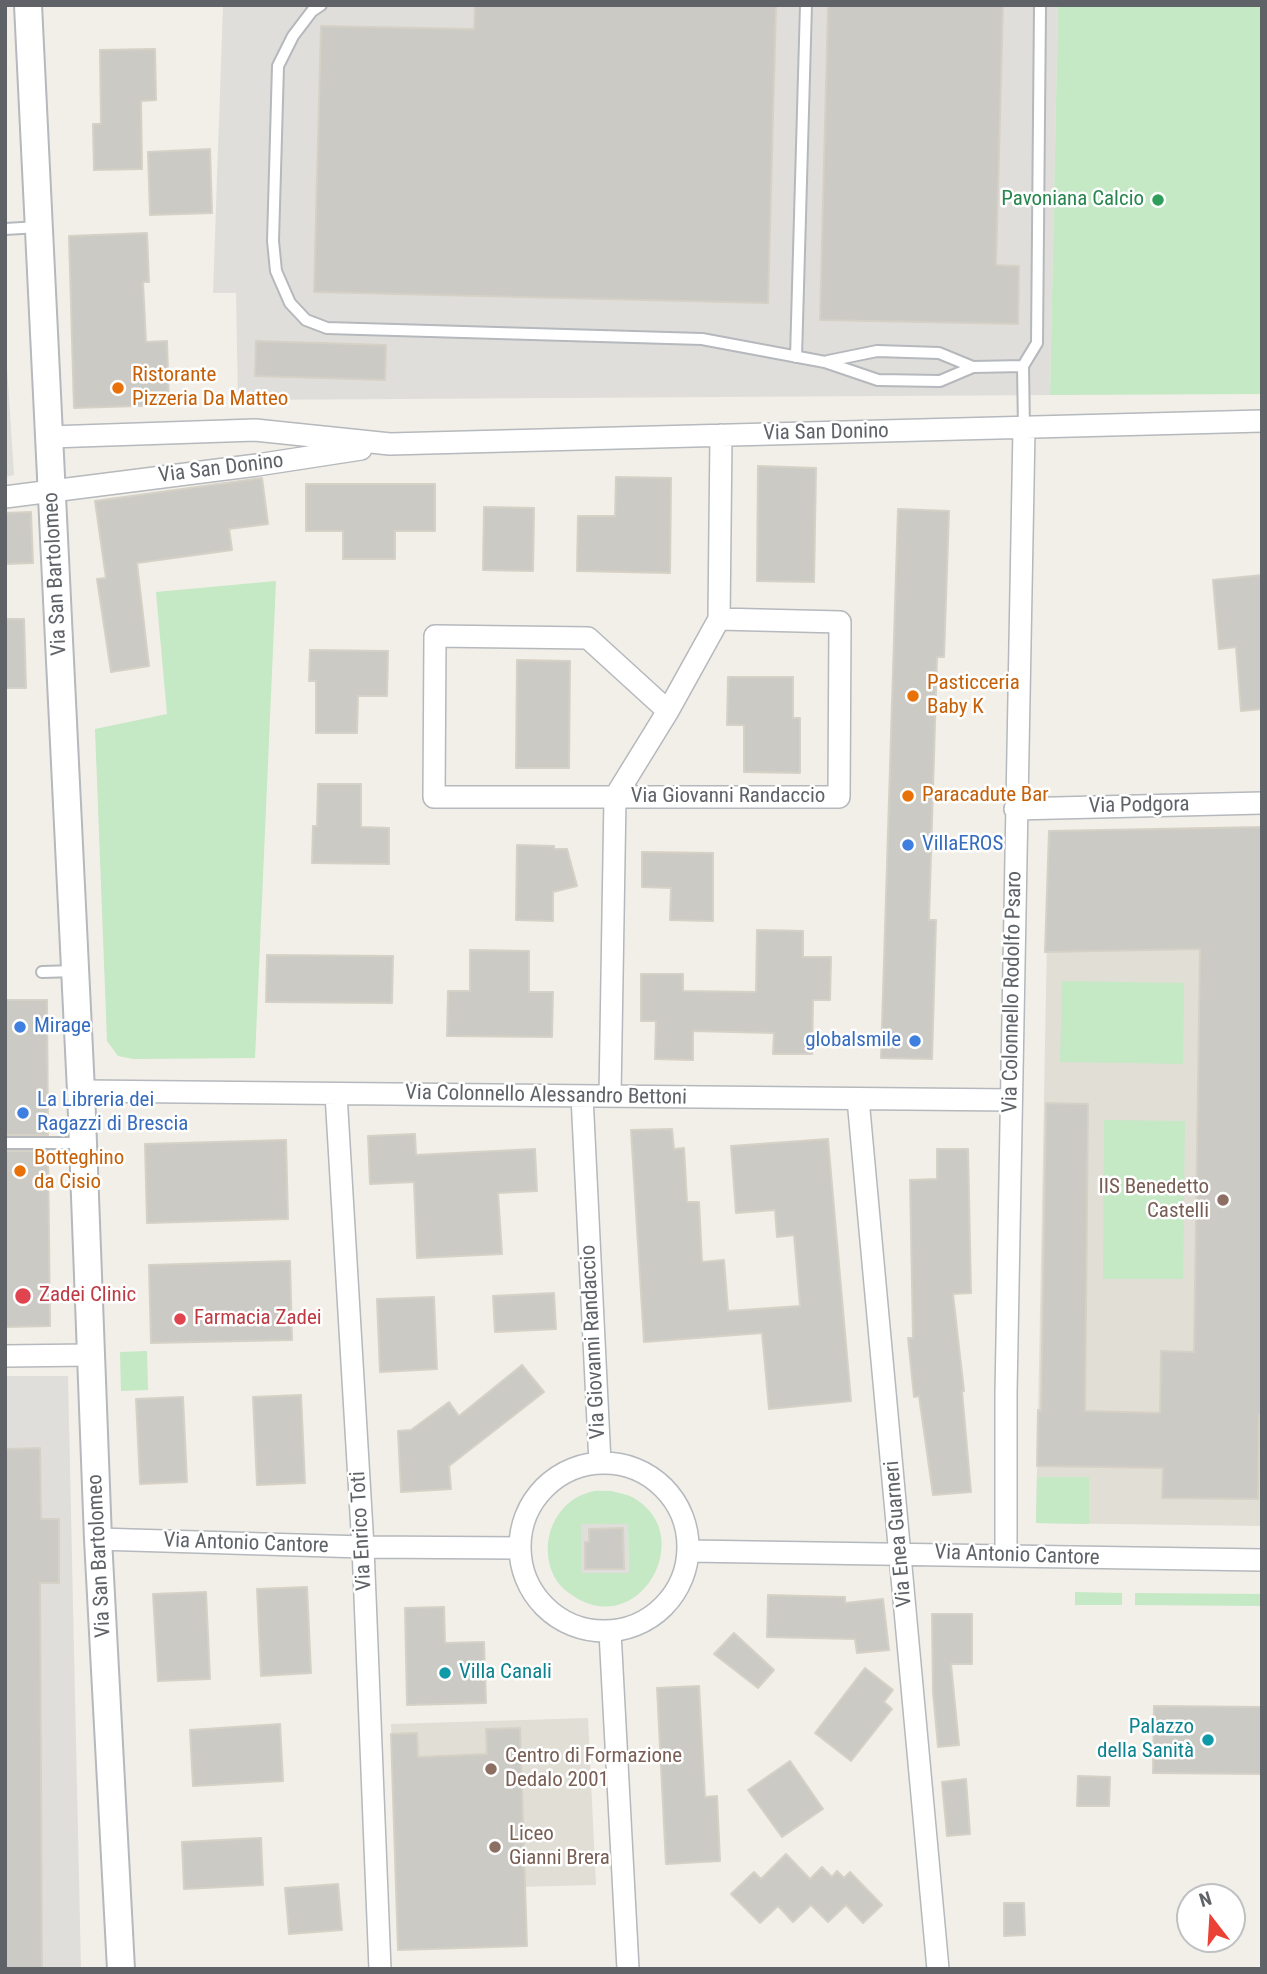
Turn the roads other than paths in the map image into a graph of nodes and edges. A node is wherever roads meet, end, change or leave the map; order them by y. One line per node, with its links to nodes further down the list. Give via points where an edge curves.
1 (28, 5): 5 (street, Via San Bartolomeo)
2 (321, 5): 7 (lane, via 293,36 278,66 276,271 290,303 306,320 327,328 702,339)
3 (806, 5): 7 (lane)
4 (1040, 5): 9 (lane, via 1037,343)
5 (39, 227): 6 (lane); 14 (street, Via San Bartolomeo)
6 (5, 229)
7 (796, 357): 8 (lane)
8 (825, 362): 10 (lane, via 877,351 939,353); 10 (lane, via 878,380 940,381)
9 (1023, 366): 10 (lane); 12 (lane)
10 (973, 367)
11 (1262, 421): 12 (street, Via San Donino)
12 (1024, 429): 13 (street, Via San Donino); 22 (street, Via Colonnello Rodolfo Psaro)
13 (721, 435): 15 (street, Via San Donino); 18 (street, Via Giovanni Randaccio)
14 (50, 437): 15 (street, Via San Donino, via 256,430); 16 (street, Via San Bartolomeo)
15 (390, 444): 16 (street, Via San Donino)
16 (51, 489): 17 (street, Via San Donino); 23 (street, Via San Bartolomeo)
17 (5, 497)
18 (719, 619): 19 (street, Via Giovanni Randaccio); 20 (street, Via Giovanni Randaccio, via 840,622 839,797)
19 (668, 712): 20 (street, Via Giovanni Randaccio); 20 (street, Via Giovanni Randaccio, via 588,638 435,636 434,797)
20 (615, 797): 28 (street, Via Giovanni Randaccio)
21 (1262, 803): 22 (street, Via Podgora)
22 (1016, 809): 30 (street, Via Colonnello Rodolfo Psaro)
23 (75, 971): 24 (lane); 25 (street, Via San Bartolomeo)
24 (42, 972)
25 (81, 1091): 26 (street, Via Colonnello Alessandro Bettoni); 32 (street, Via San Bartolomeo)
26 (336, 1094): 27 (street, Via Colonnello Alessandro Bettoni); 37 (street, Via Enrico Toti)
27 (582, 1096): 28 (street, Via Colonnello Alessandro Bettoni); 35 (street, Via Giovanni Randaccio)
28 (610, 1096): 29 (street, Via Colonnello Alessandro Bettoni)
29 (858, 1099): 30 (street, Via Colonnello Alessandro Bettoni); 40 (street, Via Enea Guarneri)
30 (1011, 1100): 41 (street, Via Colonnello Rodolfo Psaro)
31 (5, 1143): 32 (lane)
32 (82, 1143): 33 (street, Via San Bartolomeo)
33 (91, 1355): 34 (street); 36 (street, Via San Bartolomeo)
34 (5, 1356)
35 (600, 1463): 38 (street, via 575,1468 552,1481 535,1499 524,1522); 39 (street, via 628,1466 653,1478 673,1498 685,1523)
36 (98, 1539): 37 (street, Via Antonio Cantore); 44 (street, Via San Bartolomeo)
37 (363, 1547): 38 (street, Via Antonio Cantore); 45 (street, Via Enrico Toti)
38 (520, 1548): 43 (street, via 531,1590 545,1607 583,1629)
39 (689, 1551): 40 (street, Via Antonio Cantore); 43 (street, via 675,1594 660,1611 640,1624)
40 (901, 1553): 41 (street, Via Antonio Cantore); 47 (street, Via Enea Guarneri)
41 (1006, 1555): 42 (street, Via Antonio Cantore)
42 (1262, 1560)
43 (610, 1632): 46 (street)
44 (121, 1969)
45 (380, 1969)
46 (628, 1969)
47 (938, 1969)

